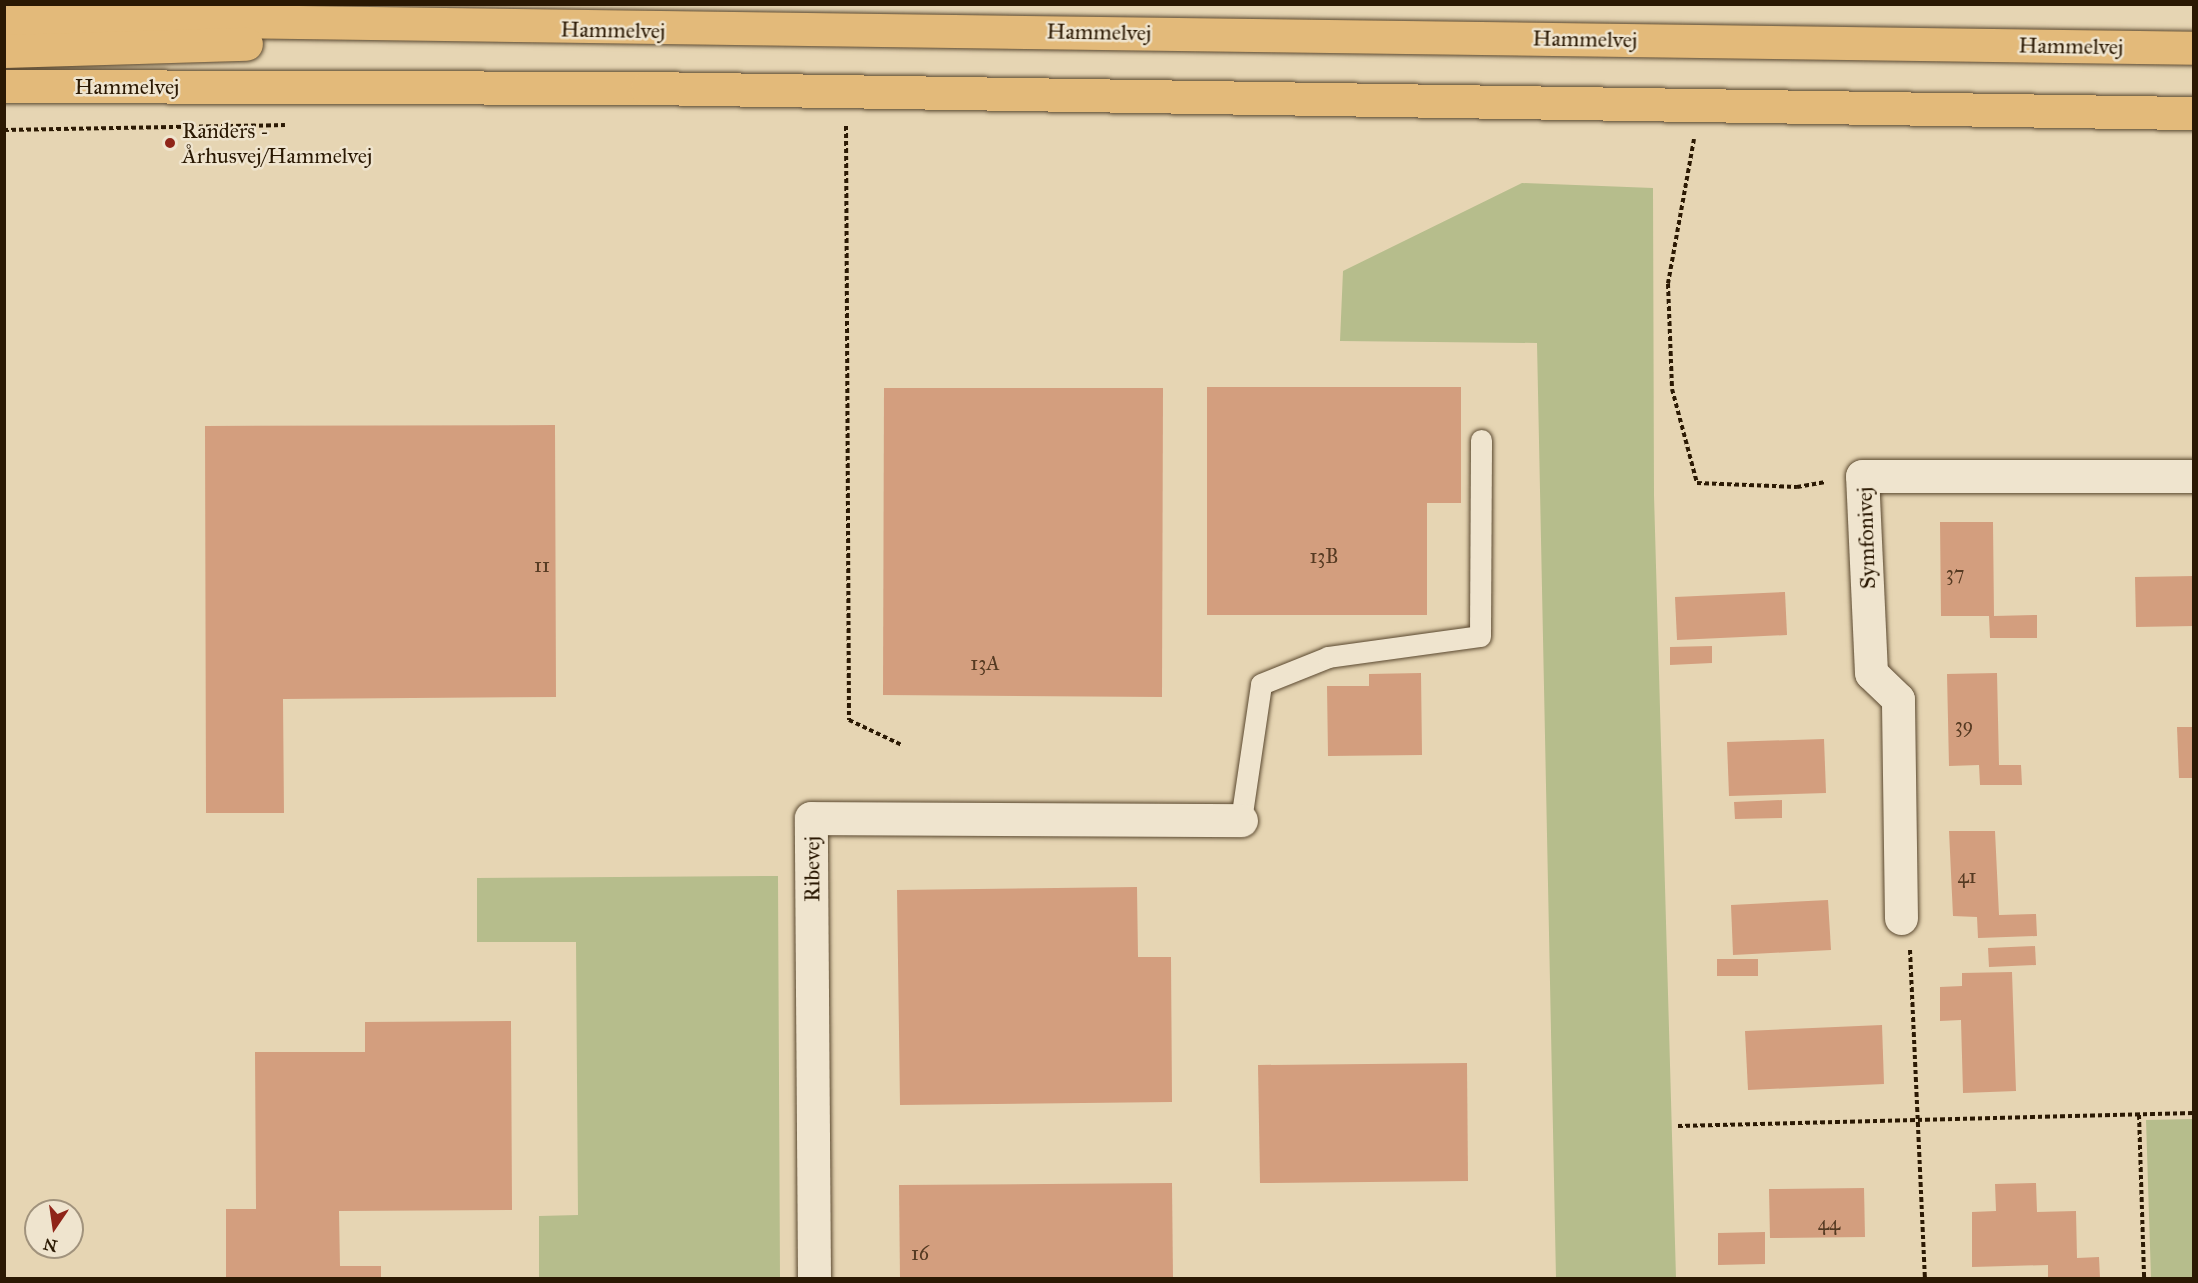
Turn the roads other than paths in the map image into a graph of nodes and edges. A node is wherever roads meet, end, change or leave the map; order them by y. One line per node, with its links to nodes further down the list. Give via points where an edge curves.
1 (267, 4): 3 (main road)
2 (4, 18): 3 (main road, Hammelvej)
3 (611, 30): 4 (main road, Hammelvej, via 1009,30); 5 (main road)
4 (2193, 48)
5 (4, 51)
6 (4, 86): 7 (main road, Hammelvej, via 846,93)
7 (2193, 113)
8 (1481, 440): 10 (lane, via 1480,636 1328,657 1261,684)
9 (2193, 476): 11 (street, Symfonivej, via 1862,476 1871,673 1898,699)
10 (1241, 820): 12 (street, Ribevej, via 811,818)
11 (1901, 918)
12 (814, 1278)

